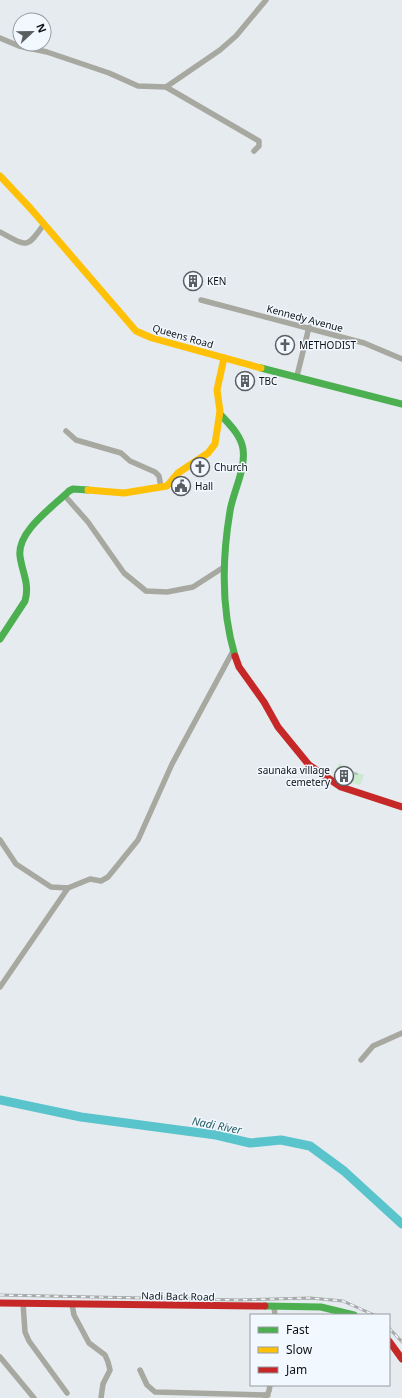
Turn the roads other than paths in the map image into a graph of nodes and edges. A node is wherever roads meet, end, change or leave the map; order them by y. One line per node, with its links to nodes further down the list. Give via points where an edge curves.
1 (266, 0): 3 (street, via 236,36 220,50)
2 (0, 38): 3 (street, via 109,73 138,86)
3 (166, 87): 4 (street, via 259,141 259,146)
4 (254, 151)
5 (0, 176): 6 (main road, Queens Road)
6 (44, 224): 7 (street, via 28,243 22,244); 10 (main road, Queens Road, via 136,331)
7 (0, 232)
8 (200, 300): 9 (street, Kennedy Avenue)
9 (309, 327): 11 (street, Kennedy Avenue, via 364,343); 12 (street)
10 (224, 358): 12 (main road, Queens Road); 14 (main road, via 217,390)
11 (402, 359)
12 (297, 376): 13 (main road, Queens Road)
13 (402, 404)
14 (220, 414): 16 (main road, via 213,449 178,473 167,486); 18 (main road, via 235,431 243,448 243,459 230,511)
15 (66, 431): 16 (street, via 76,440 121,453 130,461 155,472 159,476)
16 (161, 487): 17 (main road, via 124,492 73,489)
17 (65, 496): 18 (street, via 88,522 124,573 148,592 167,592 193,587); 19 (main road, via 29,530 22,541 20,554 27,582 27,594)
18 (224, 567): 20 (main road, via 222,578 225,606)
19 (0, 639)
20 (234, 651): 21 (main road, via 240,667 278,727 308,765 341,787); 23 (street, via 172,764 138,840 108,877 101,881 90,879)
21 (402, 807)
22 (0, 840): 23 (street, via 16,864 51,887)
23 (68, 888): 24 (street)
24 (0, 987)
25 (402, 1033): 26 (street, via 373,1046)
26 (361, 1060)
27 (0, 1303): 28 (main road, Nadi Back Road)
28 (23, 1303): 29 (main road, Nadi Back Road); 38 (street, via 25,1332)
29 (72, 1304): 30 (main road, Nadi Back Road); 41 (street, via 74,1315 90,1344 105,1355 109,1365 110,1370 103,1384)
30 (274, 1307): 31 (street); 32 (main road, Nadi Back Road, via 321,1307)
31 (275, 1314)
32 (350, 1314)
33 (390, 1342): 35 (main road)
34 (0, 1357): 40 (street)
35 (402, 1358)
36 (140, 1370): 39 (street, via 147,1384 155,1392)
37 (270, 1386): 39 (street)
38 (67, 1393)
39 (266, 1396)
40 (34, 1398)
41 (101, 1398)

